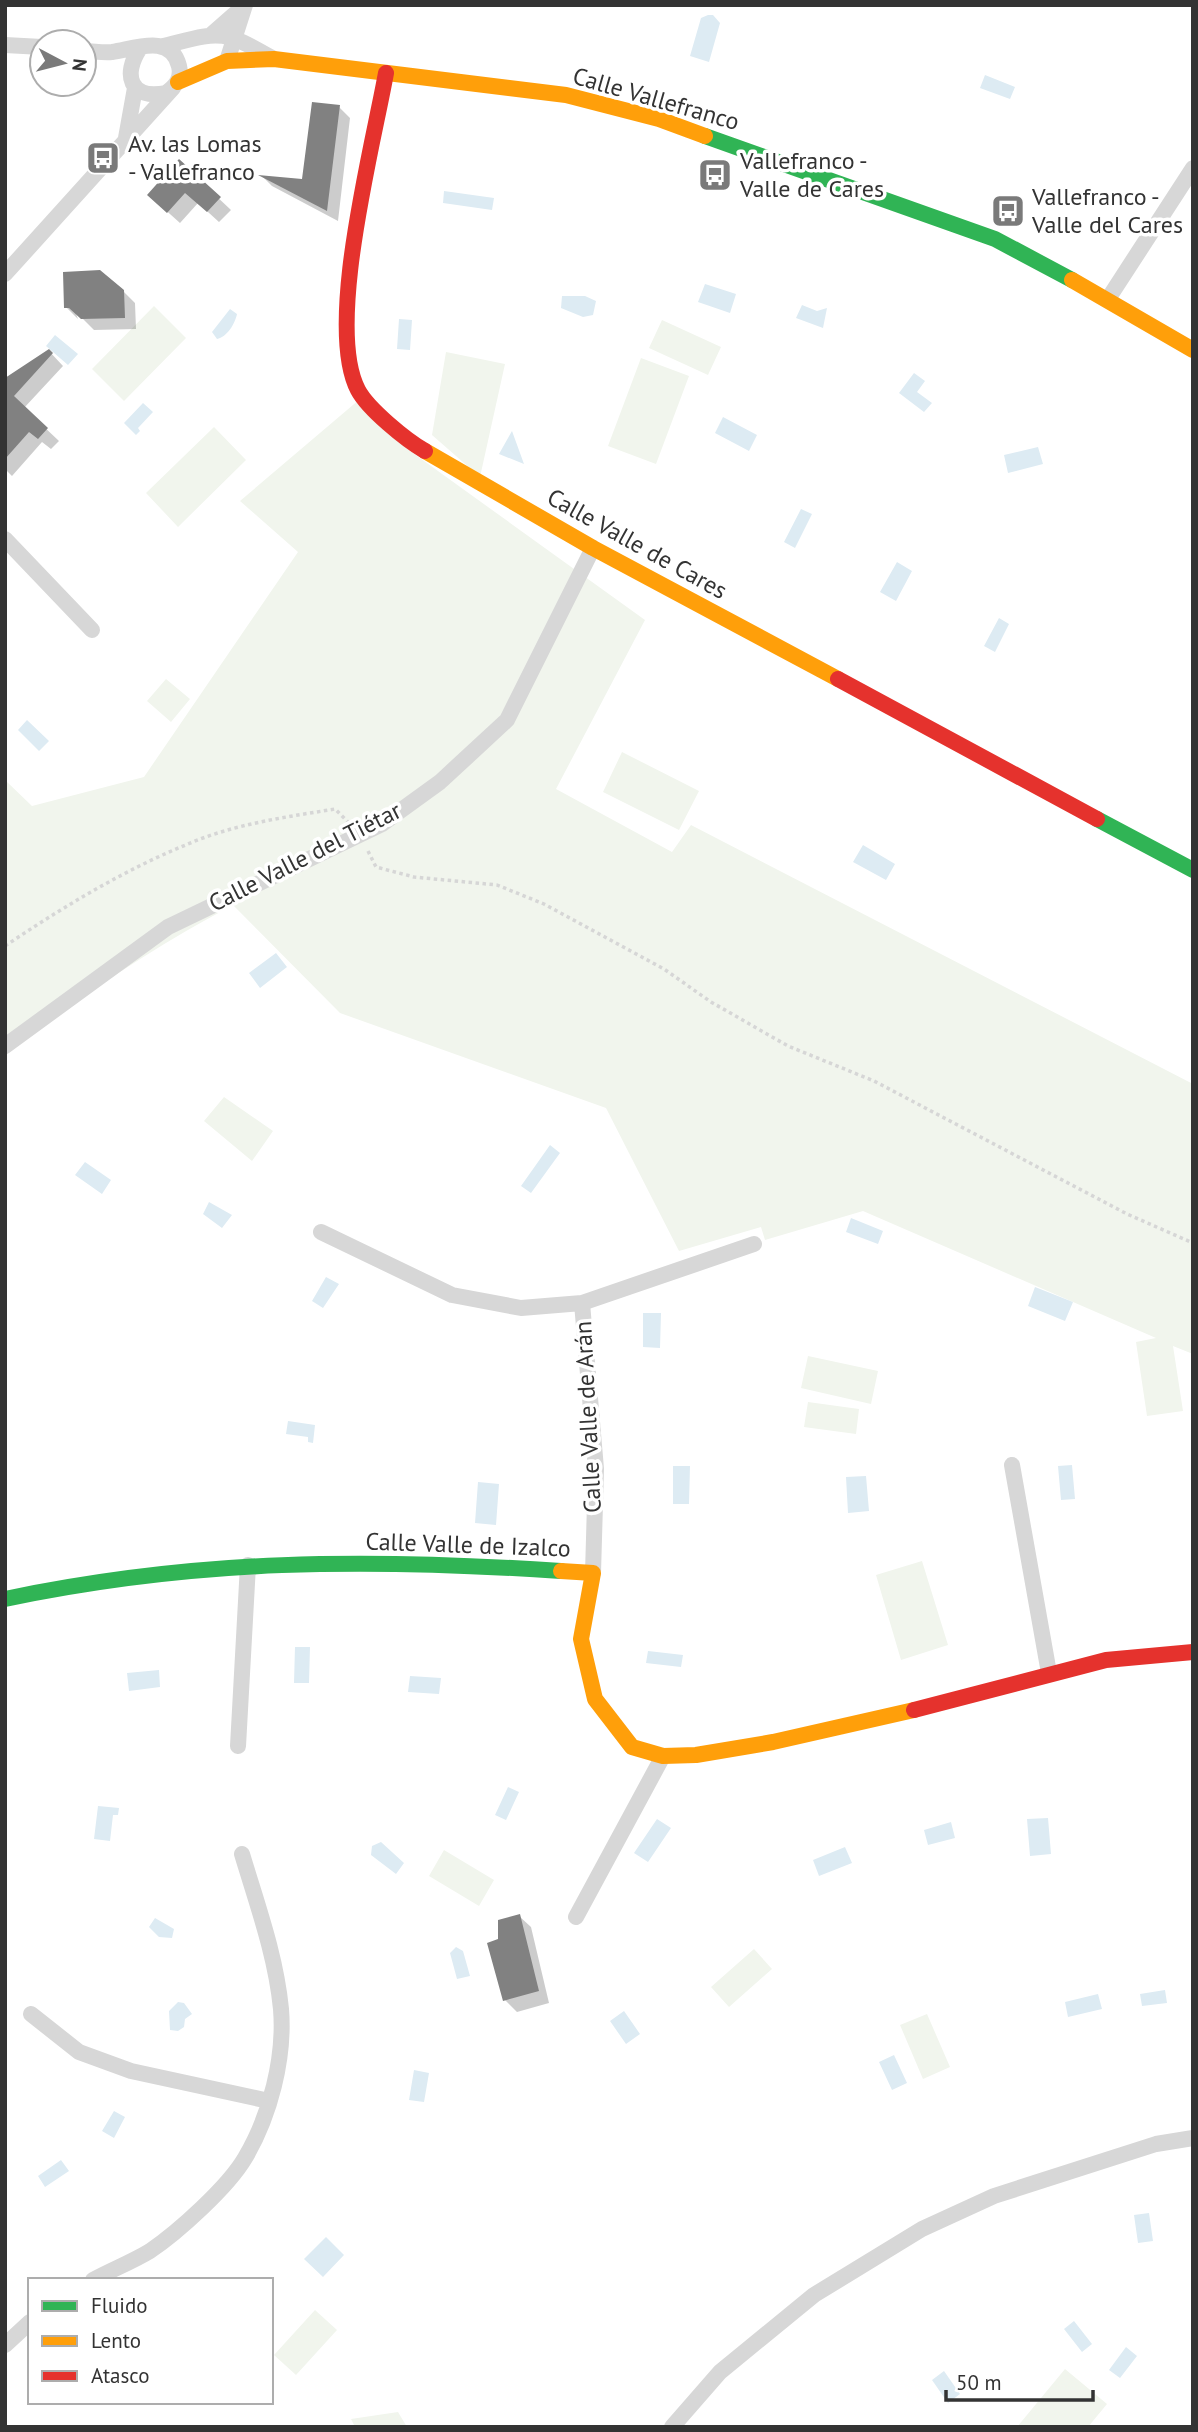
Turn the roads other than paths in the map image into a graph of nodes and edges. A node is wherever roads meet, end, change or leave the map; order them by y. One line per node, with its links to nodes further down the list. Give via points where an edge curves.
1 (245, 5): 2 (street); 3 (street)
2 (212, 34): 3 (street, Calle Vallefranco); 6 (street, Calle Vallefranco)
3 (235, 36): 9 (street, Calle Vallefranco); 10 (street)
4 (5, 45): 5 (street)
5 (28, 46)
6 (163, 46): 7 (street); 12 (street, via 177,60)
7 (141, 48): 8 (street); 13 (street, via 130,68)
8 (98, 52)
9 (274, 59): 10 (street, Calle Vallefranco); 11 (street, Calle Vallefranco)
10 (227, 61): 12 (street, Calle Vallefranco)
11 (386, 73): 17 (street, Calle Vallefranco, via 566,95 659,119 995,239); 20 (street, Calle Valle de Cares, via 350,270 345,345 358,391 403,438)
12 (175, 85): 13 (street, via 155,95); 14 (street)
13 (135, 88): 14 (street)
14 (126, 138): 16 (street)
15 (1193, 167): 17 (street)
16 (5, 274)
17 (1108, 299): 18 (street, Calle Vallefranco)
18 (1193, 350)
19 (5, 539): 21 (street)
20 (593, 548): 22 (street, Calle Valle de Cares); 23 (street, Calle Valle del Tiétar, via 507,720 440,782 382,824 168,927)
21 (92, 630)
22 (1193, 870)
23 (5, 1046)
24 (321, 1232): 26 (street, Calle Valle de Arán, via 452,1295 521,1308)
25 (754, 1244): 26 (street, Calle Valle de Arán)
26 (582, 1303): 29 (street, Calle Valle de Arán, via 596,1469)
27 (1012, 1465): 32 (street)
28 (248, 1565): 29 (street, Calle Valle de Izalco, via 332,1562); 30 (street, Calle Valle de Izalco, via 120,1577); 33 (street)
29 (593, 1573): 34 (street, Calle Valle de Izalco, via 581,1639 595,1699 632,1747)
30 (5, 1599)
31 (1193, 1652): 32 (street, Calle Valle de Izalco, via 1106,1660)
32 (1049, 1673): 34 (street, Calle Valle de Izalco, via 979,1695 773,1742)
33 (238, 1746)
34 (663, 1756): 36 (street)
35 (242, 1854): 38 (street, via 265,1928 281,2010 278,2068)
36 (576, 1917)
37 (30, 2014): 38 (street, via 79,2052 131,2071)
38 (270, 2101): 40 (street, via 245,2159 200,2210 150,2251)
39 (1193, 2138): 43 (street, via 1156,2144 994,2196 922,2229 814,2295 720,2372)
40 (97, 2278)
41 (28, 2324): 42 (street)
42 (5, 2345)
43 (672, 2427)

